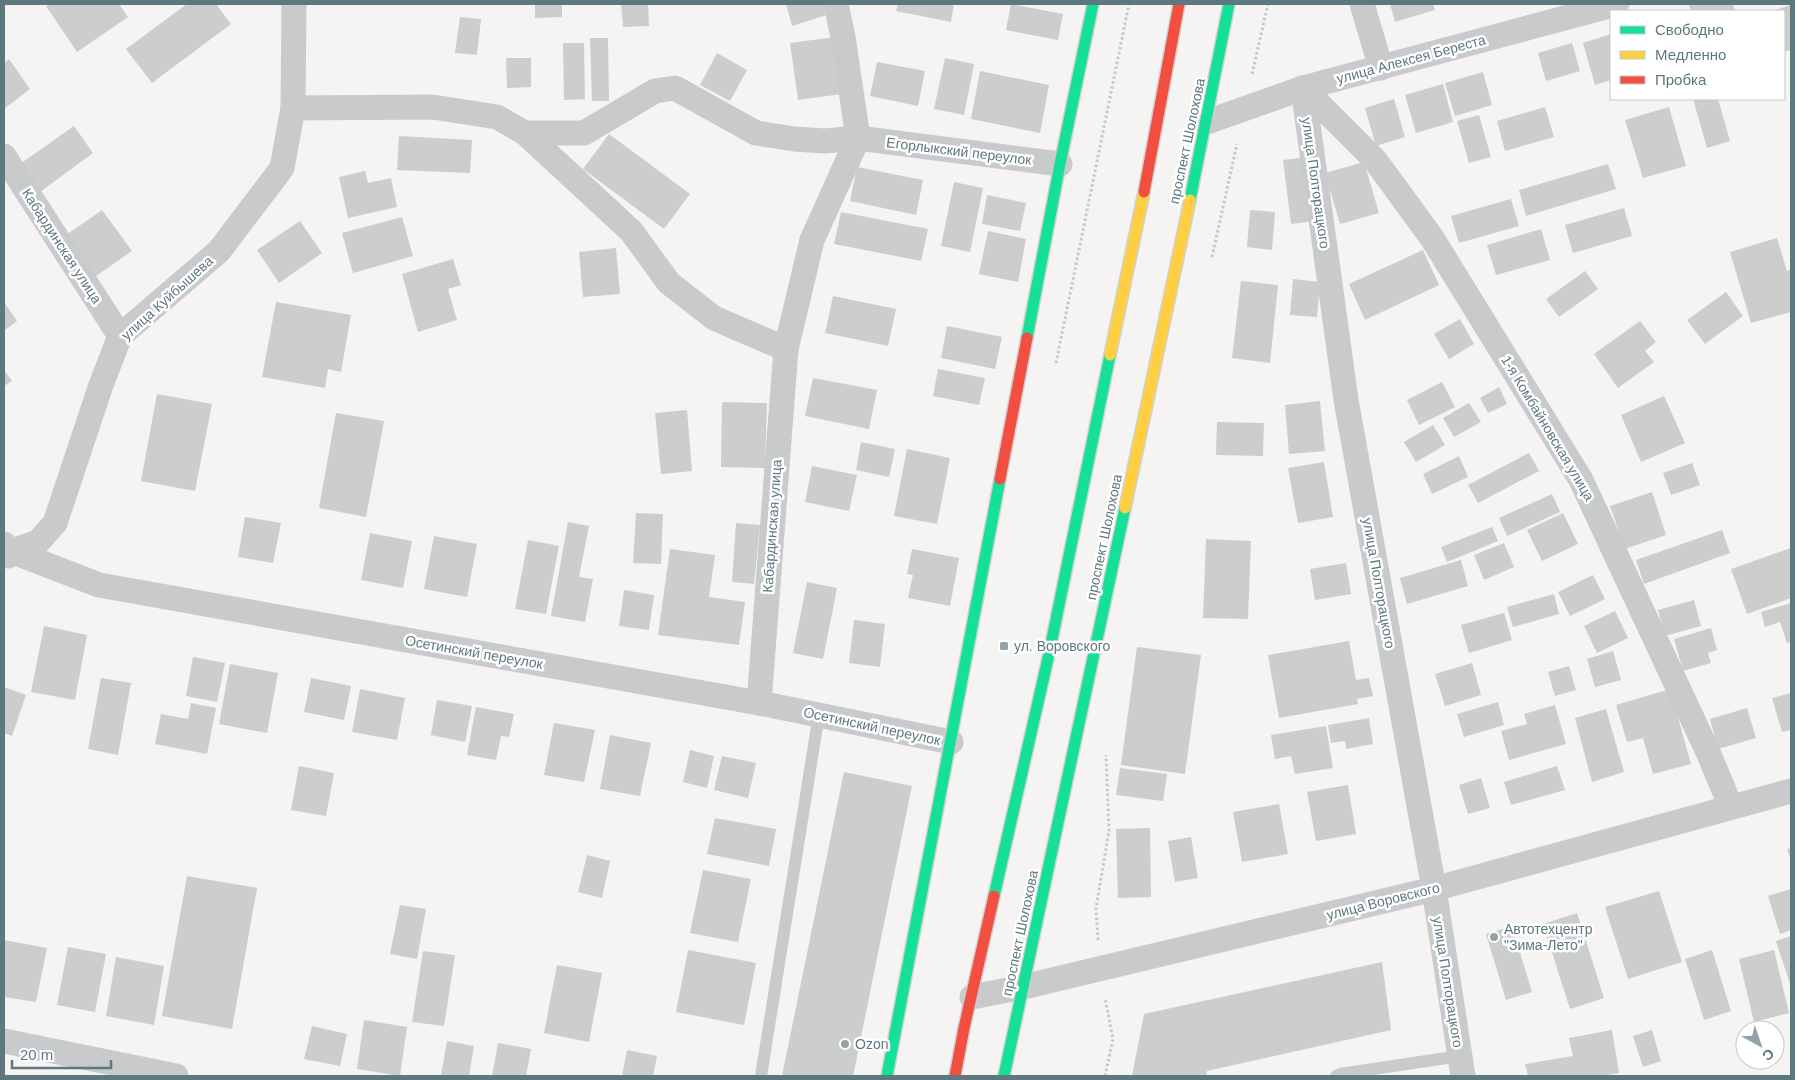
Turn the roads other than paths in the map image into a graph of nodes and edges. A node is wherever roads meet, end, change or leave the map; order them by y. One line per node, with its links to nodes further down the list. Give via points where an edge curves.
1 (294, 4): 10 (street, улица Куйбышева)
2 (836, 4): 13 (street)
3 (1092, 4): 15 (main road)
4 (1179, 4): 26 (main road, via 1049,654)
5 (1230, 4): 11 (main road, проспект Шолохова)
6 (1362, 4): 8 (street)
7 (1617, 4): 8 (street, улица Алексея Береста)
8 (1381, 68): 9 (street, улица Алексея Береста)
9 (1303, 88): 11 (street, улица Алексея Береста); 23 (street, 1-я Комбайновская улица, via 1375,160 1432,238 1581,480); 24 (street, улица Полторацкого, via 1346,400)
10 (293, 108): 12 (street, Егорлыкский переулок, via 433,107 496,117); 16 (street, улица Куйбышева, via 282,168 219,251)
11 (1208, 122): 25 (main road, проспект Шолохова)
12 (524, 133): 13 (street, Егорлыкский переулок, via 584,133 655,91 675,88 756,133 825,141); 17 (street, via 631,231 669,283 714,318)
13 (858, 138): 15 (street, Егорлыкский переулок); 17 (street, Кабардинская улица, via 812,240)
14 (4, 156): 16 (street, Кабардинская улица)
15 (1060, 164): 21 (main road)
16 (120, 336): 18 (street, улица Куйбышева, via 55,523 38,542)
17 (786, 349): 19 (street, Кабардинская улица)
18 (6, 552): 19 (street, Осетинский переулок, via 99,585)
19 (759, 703): 20 (street, Осетинский переулок)
20 (819, 714): 21 (street, Осетинский переулок); 30 (lane)
21 (951, 742): 31 (main road)
22 (1791, 791): 23 (street, улица Воровского)
23 (1731, 807): 24 (street, улица Воровского)
24 (1434, 889): 25 (street, улица Воровского); 28 (street, улица Полторацкого)
25 (1023, 987): 26 (street, улица Воровского); 33 (main road, проспект Шолохова)
26 (972, 997): 32 (main road)
27 (4, 1042): 29 (street)
28 (1462, 1066): 34 (lane)
29 (176, 1076)
30 (761, 1076)
31 (887, 1076)
32 (955, 1076)
33 (1004, 1076)
34 (1336, 1076)

